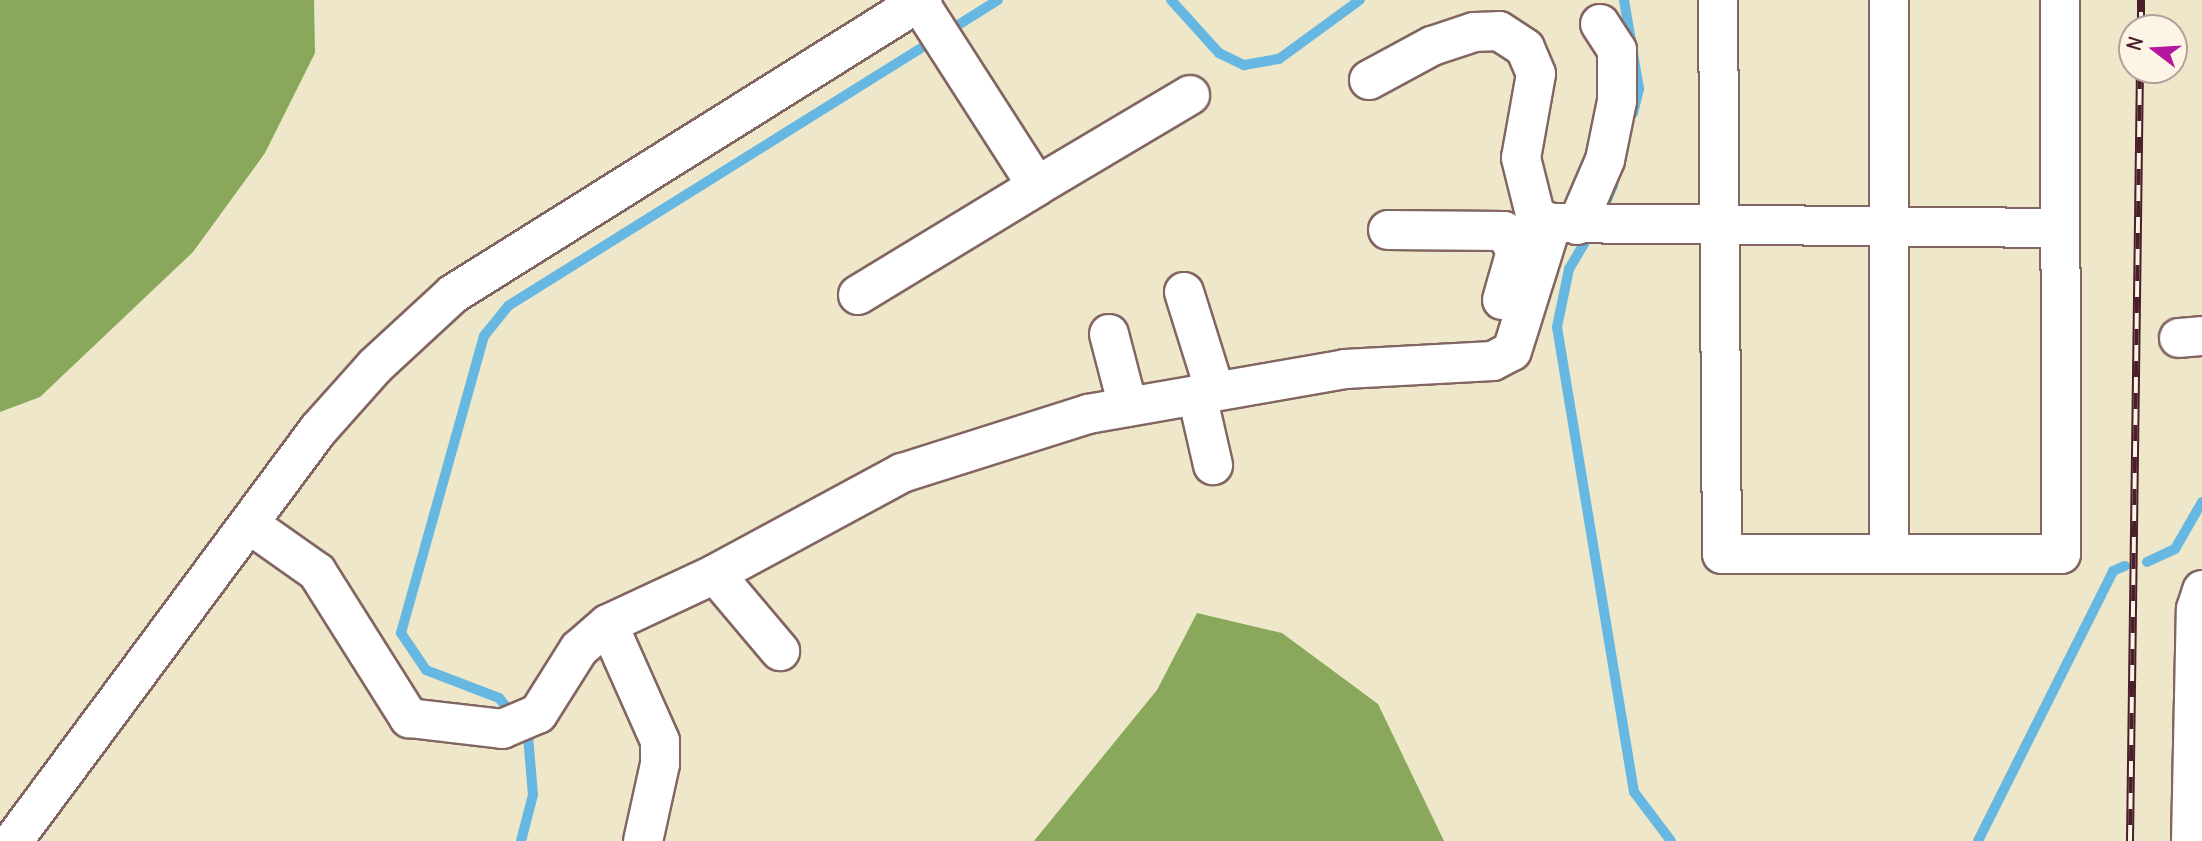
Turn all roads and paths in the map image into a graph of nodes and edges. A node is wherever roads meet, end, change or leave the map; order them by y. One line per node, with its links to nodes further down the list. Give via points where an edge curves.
1 (1718, 0): 10 (street)
2 (1889, 0): 12 (street)
3 (2060, 0): 11 (street)
4 (923, 6): 8 (street); 21 (street, via 453,294 351,394)
5 (1600, 24): 9 (street, via 1617,50 1617,101 1605,160)
6 (1369, 80): 9 (street, via 1432,46 1474,32 1499,31 1525,48 1536,74 1521,158 1536,218)
7 (1190, 95): 8 (street)
8 (1037, 186): 15 (street)
9 (1580, 225): 10 (street); 17 (street, via 1512,351)
10 (1721, 227): 12 (street); 22 (street, via 1721,554)
11 (2059, 228): 12 (street); 22 (street, via 2061,554)
12 (1888, 229): 22 (street)
13 (1388, 230): 17 (street, via 1504,231 1516,251 1496,322)
14 (1184, 292): 18 (street)
15 (858, 295)
16 (1109, 334): 19 (street)
17 (1499, 357): 18 (street, via 1345,369)
18 (1206, 393): 19 (street); 20 (street)
19 (1128, 407): 23 (street, via 1088,414 902,472)
20 (1213, 466)
21 (249, 524): 25 (street, via 317,572 410,718 502,729 538,713 579,649); 27 (street)
22 (1889, 555)
23 (715, 573): 25 (street); 26 (street)
24 (2202, 590): 29 (street, via 2196,609)
25 (608, 624): 28 (street, via 660,741 660,764)
26 (780, 651)
27 (13, 841)
28 (643, 841)
29 (2191, 841)

